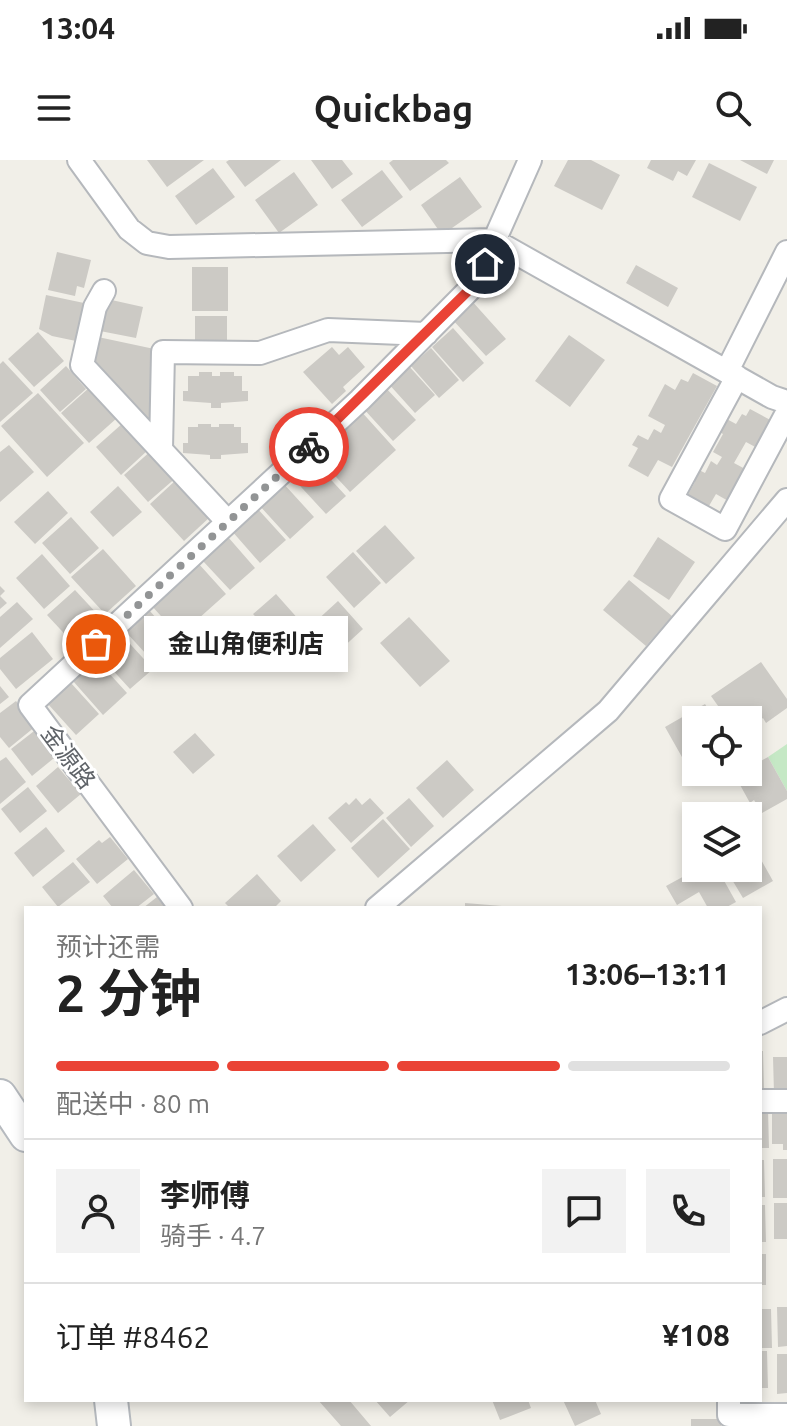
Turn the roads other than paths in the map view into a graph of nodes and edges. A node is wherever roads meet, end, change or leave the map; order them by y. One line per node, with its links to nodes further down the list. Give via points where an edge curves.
1 (79, 160): 3 (street, via 129,229 147,243 169,247)
2 (530, 160): 3 (street, 金源路)
3 (493, 240): 6 (street, 金源路, via 475,284); 7 (street)
4 (787, 252): 7 (street)
5 (104, 291): 10 (street, via 95,307 82,365)
6 (426, 334): 10 (street, via 328,330 260,353 163,352); 12 (street, 金源路)
7 (732, 374): 8 (street); 9 (street, via 671,499 725,529)
8 (787, 402)
9 (787, 413)
10 (161, 449): 12 (street)
11 (787, 500): 14 (street, via 608,711)
12 (228, 522): 13 (street, 金源路, via 30,705)
13 (180, 906)
14 (379, 906)
15 (787, 1009): 16 (street)
16 (762, 1022)
17 (0, 1096): 20 (main road)
18 (762, 1101): 19 (street)
19 (787, 1101)
20 (24, 1132)
21 (111, 1402): 24 (main road)
22 (729, 1402): 23 (street, via 729,1415)
23 (787, 1415)
24 (114, 1426)

